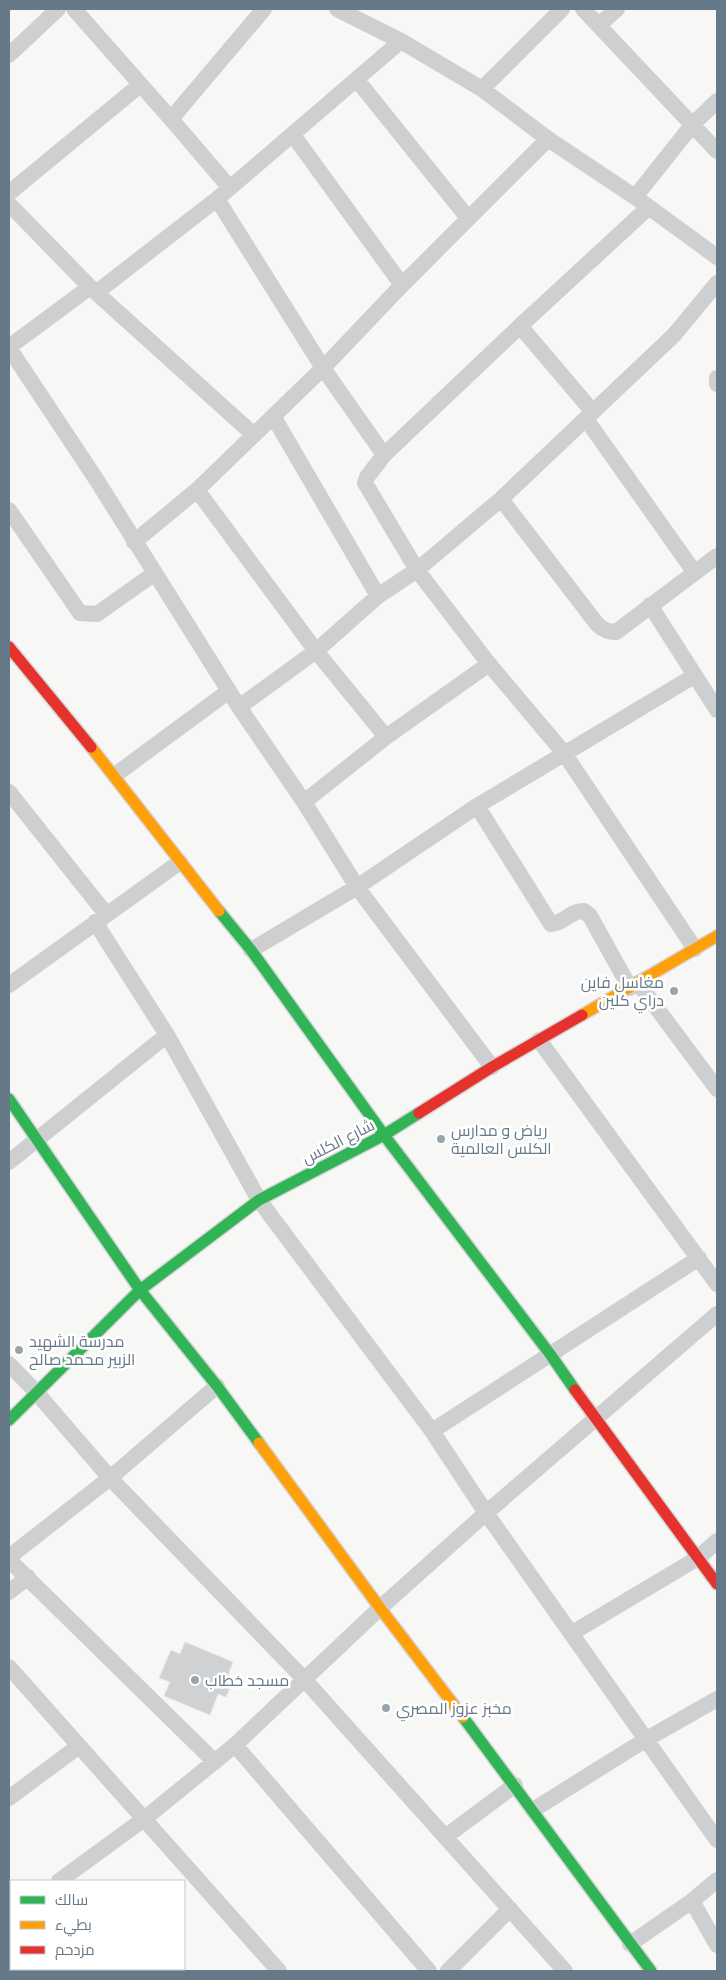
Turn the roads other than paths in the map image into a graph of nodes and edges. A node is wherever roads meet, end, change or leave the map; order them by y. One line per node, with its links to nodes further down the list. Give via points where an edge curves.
1 (58, 9): 10 (street)
2 (74, 9): 12 (street)
3 (264, 9): 15 (street)
4 (337, 9): 9 (street)
5 (562, 9): 13 (street)
6 (583, 9): 8 (street)
7 (617, 9): 8 (street)
8 (599, 25): 16 (street)
9 (401, 41): 11 (street); 13 (street)
10 (9, 55)
11 (357, 80): 17 (street); 26 (street)
12 (140, 85): 15 (street); 21 (street)
13 (482, 89): 18 (street)
14 (717, 101): 16 (street)
15 (171, 119): 20 (street)
16 (693, 124): 19 (street); 22 (street)
17 (293, 135): 20 (street); 29 (street)
18 (548, 139): 22 (street); 26 (street)
19 (717, 151)
20 (230, 188): 23 (street)
21 (9, 193)
22 (635, 197): 25 (street)
23 (217, 199): 30 (street); 33 (street)
24 (9, 204): 30 (street)
25 (649, 207): 27 (street); 31 (street)
26 (468, 218): 29 (street)
27 (717, 258)
28 (717, 283): 36 (street, via 674,335)
29 (402, 285): 33 (street)
30 (94, 290): 32 (street); 38 (street)
31 (520, 326): 36 (street); 39 (street)
32 (9, 348): 43 (street)
33 (324, 368): 37 (street); 39 (street)
34 (717, 378): 35 (street)
35 (717, 384)
36 (590, 415): 41 (street); 47 (street)
37 (273, 416): 38 (street); 48 (street)
38 (254, 435): 40 (street)
39 (384, 455): 45 (street, via 365,483)
40 (198, 490): 43 (street); 51 (street)
41 (501, 499): 45 (street); 49 (street, via 603,630 616,632)
42 (9, 510): 46 (street, via 80,613 97,614)
43 (134, 542): 46 (street)
44 (717, 556): 47 (street)
45 (417, 570): 48 (street); 52 (street)
46 (155, 572): 54 (street)
47 (694, 574): 49 (street)
48 (378, 596): 51 (street)
49 (650, 605): 53 (street)
50 (9, 647): 59 (street)
51 (316, 651): 55 (street); 57 (street)
52 (489, 664): 57 (street); 58 (street)
53 (694, 676): 56 (street); 58 (street)
54 (229, 691): 55 (street); 59 (street)
55 (239, 707): 61 (street)
56 (717, 710)
57 (386, 737): 61 (street)
58 (564, 753): 62 (street); 67 (street)
59 (116, 775): 63 (street)
60 (9, 792): 65 (street)
61 (304, 802): 64 (street)
62 (477, 806): 64 (street); 70 (street, via 551,924 576,910 584,910)
63 (180, 862): 65 (street); 68 (street)
64 (357, 887): 68 (street); 73 (street)
65 (100, 918): 69 (street); 71 (street)
66 (717, 936): 67 (street, شارع الكلس)
67 (695, 949): 70 (street, شارع الكلس)
68 (251, 950): 76 (street)
69 (9, 985)
70 (634, 986): 72 (street, شارع الكلس); 74 (street)
71 (167, 1035): 77 (street); 79 (street)
72 (539, 1040): 73 (street, شارع الكلس); 80 (street)
73 (492, 1067): 76 (street, شارع الكلس)
74 (717, 1089)
75 (9, 1099): 77 (street)
76 (384, 1135): 79 (street, شارع الكلس); 84 (street)
77 (37, 1140): 78 (street); 82 (street)
78 (9, 1162)
79 (259, 1200): 82 (street, شارع الكلس); 90 (street)
80 (699, 1258): 81 (street); 84 (street)
81 (717, 1284)
82 (140, 1290): 86 (street); 87 (street, شارع الكلس)
83 (717, 1314): 89 (street)
84 (550, 1354): 89 (street); 90 (street)
85 (9, 1364): 87 (street)
86 (217, 1386): 91 (street); 99 (street)
87 (36, 1392): 88 (street, شارع الكلس); 91 (street)
88 (9, 1420)
89 (595, 1420): 92 (street); 95 (street)
90 (432, 1430): 92 (street)
91 (110, 1478): 94 (street); 102 (street)
92 (486, 1513): 99 (street); 100 (street)
93 (717, 1541): 95 (street)
94 (9, 1558): 96 (street)
95 (698, 1558): 97 (street); 100 (street)
96 (28, 1577): 98 (street); 107 (street)
97 (717, 1584)
98 (9, 1592)
99 (380, 1608): 102 (street); 108 (street)
100 (572, 1633): 104 (street)
101 (9, 1667): 106 (street)
102 (304, 1679): 105 (street); 112 (street)
103 (717, 1700): 104 (street)
104 (645, 1740): 110 (street); 113 (street)
105 (235, 1745): 107 (street); 121 (street)
106 (79, 1746): 109 (street); 111 (street)
107 (216, 1762): 111 (street)
108 (515, 1785): 110 (street); 112 (street)
109 (9, 1798)
110 (533, 1810): 118 (street)
111 (144, 1819): 114 (street); 120 (street)
112 (445, 1837): 117 (street)
113 (717, 1840)
114 (60, 1880)
115 (717, 1880): 116 (street)
116 (692, 1901): 118 (street); 119 (street)
117 (510, 1909): 122 (street); 123 (street)
118 (630, 1944): 124 (street)
119 (717, 1945)
120 (279, 1971)
121 (429, 1971)
122 (448, 1971)
123 (565, 1971)
124 (650, 1971)

